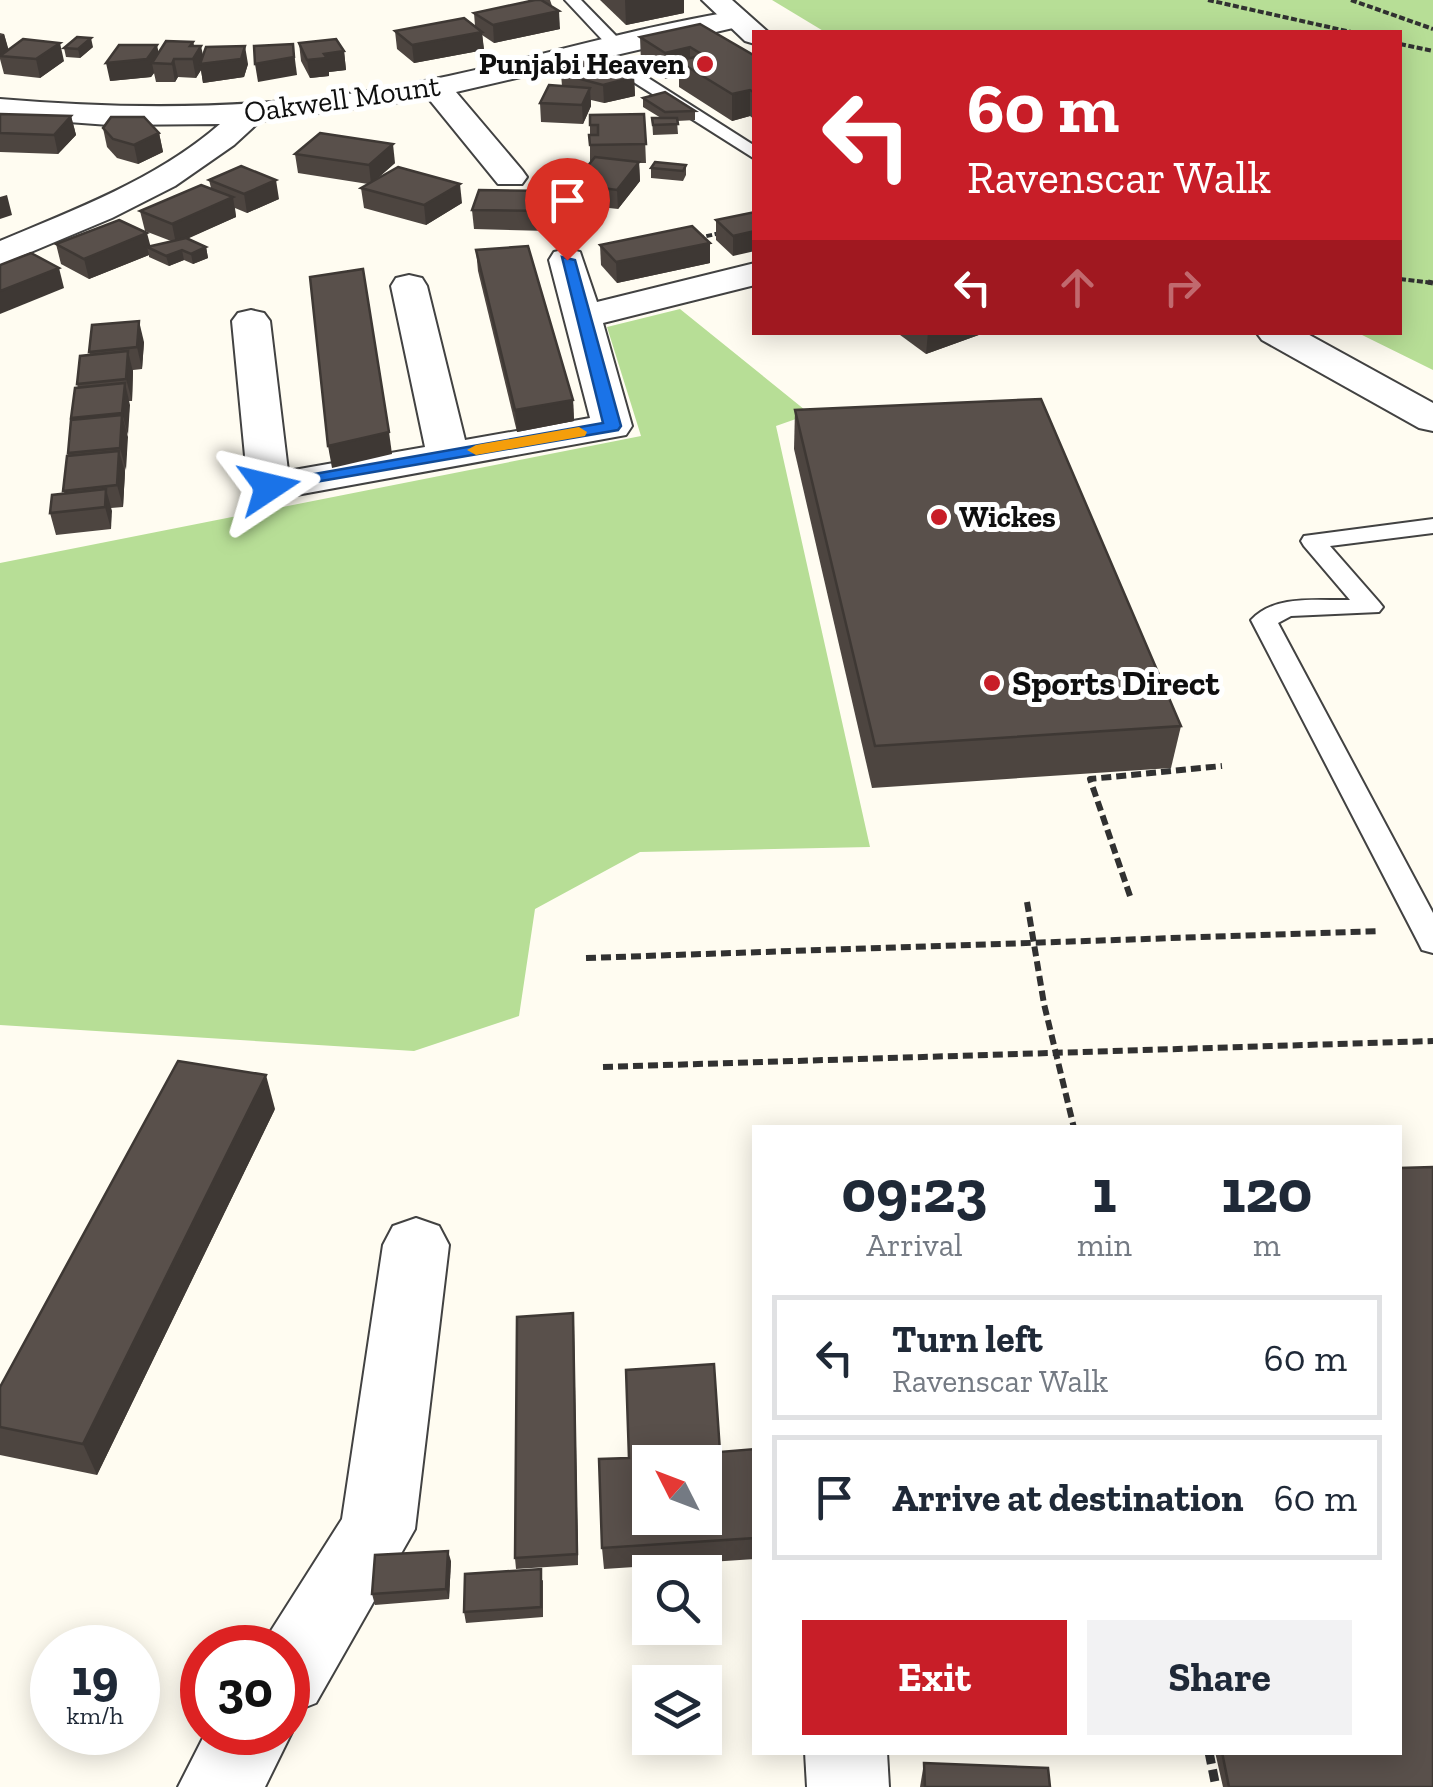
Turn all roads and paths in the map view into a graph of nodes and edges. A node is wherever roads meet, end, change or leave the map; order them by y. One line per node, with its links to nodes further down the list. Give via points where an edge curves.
1 (573, 0): 8 (lane)
2 (1208, 0): 6 (path)
3 (1351, 0): 5 (path)
4 (736, 18): 8 (street, Oakwell Mount)
5 (1433, 29)
6 (1342, 30)
7 (1402, 44): 9 (path)
8 (604, 46): 10 (street, Oakwell Mount); 13 (lane)
9 (1433, 51)
10 (436, 88): 12 (street, Oakwell Mount); 14 (street)
11 (0, 108): 12 (street, Oakwell Mount)
12 (250, 114): 17 (street, via 214,150 140,194)
13 (752, 152)
14 (510, 177)
15 (736, 229): 16 (path)
16 (681, 242)
17 (0, 254)
18 (567, 260): 23 (street)
19 (752, 275): 23 (street)
20 (1402, 279): 21 (path)
21 (1433, 283)
22 (409, 286): 27 (street)
23 (584, 316): 27 (street, via 612,426)
24 (251, 321): 27 (street, via 269,487)
25 (1280, 335): 26 (street)
26 (1433, 420)
27 (448, 456)
28 (1433, 526): 32 (lane, via 1314,540 1370,607 1286,609 1264,620)
29 (1222, 766): 30 (path, via 1090,779)
30 (1130, 896)
31 (1027, 902): 33 (path)
32 (1430, 936): 33 (path)
33 (1034, 942): 34 (path); 36 (path)
34 (586, 958)
35 (1433, 1041): 36 (path)
36 (1056, 1053): 37 (path); 38 (path)
37 (603, 1067)
38 (1073, 1125)
39 (416, 1245): 40 (street, via 378,1529)
40 (310, 1639)
41 (238, 1755): 44 (street)
42 (846, 1755): 45 (street)
43 (1210, 1755): 46 (path)
44 (218, 1787)
45 (848, 1787)
46 (1216, 1787)

